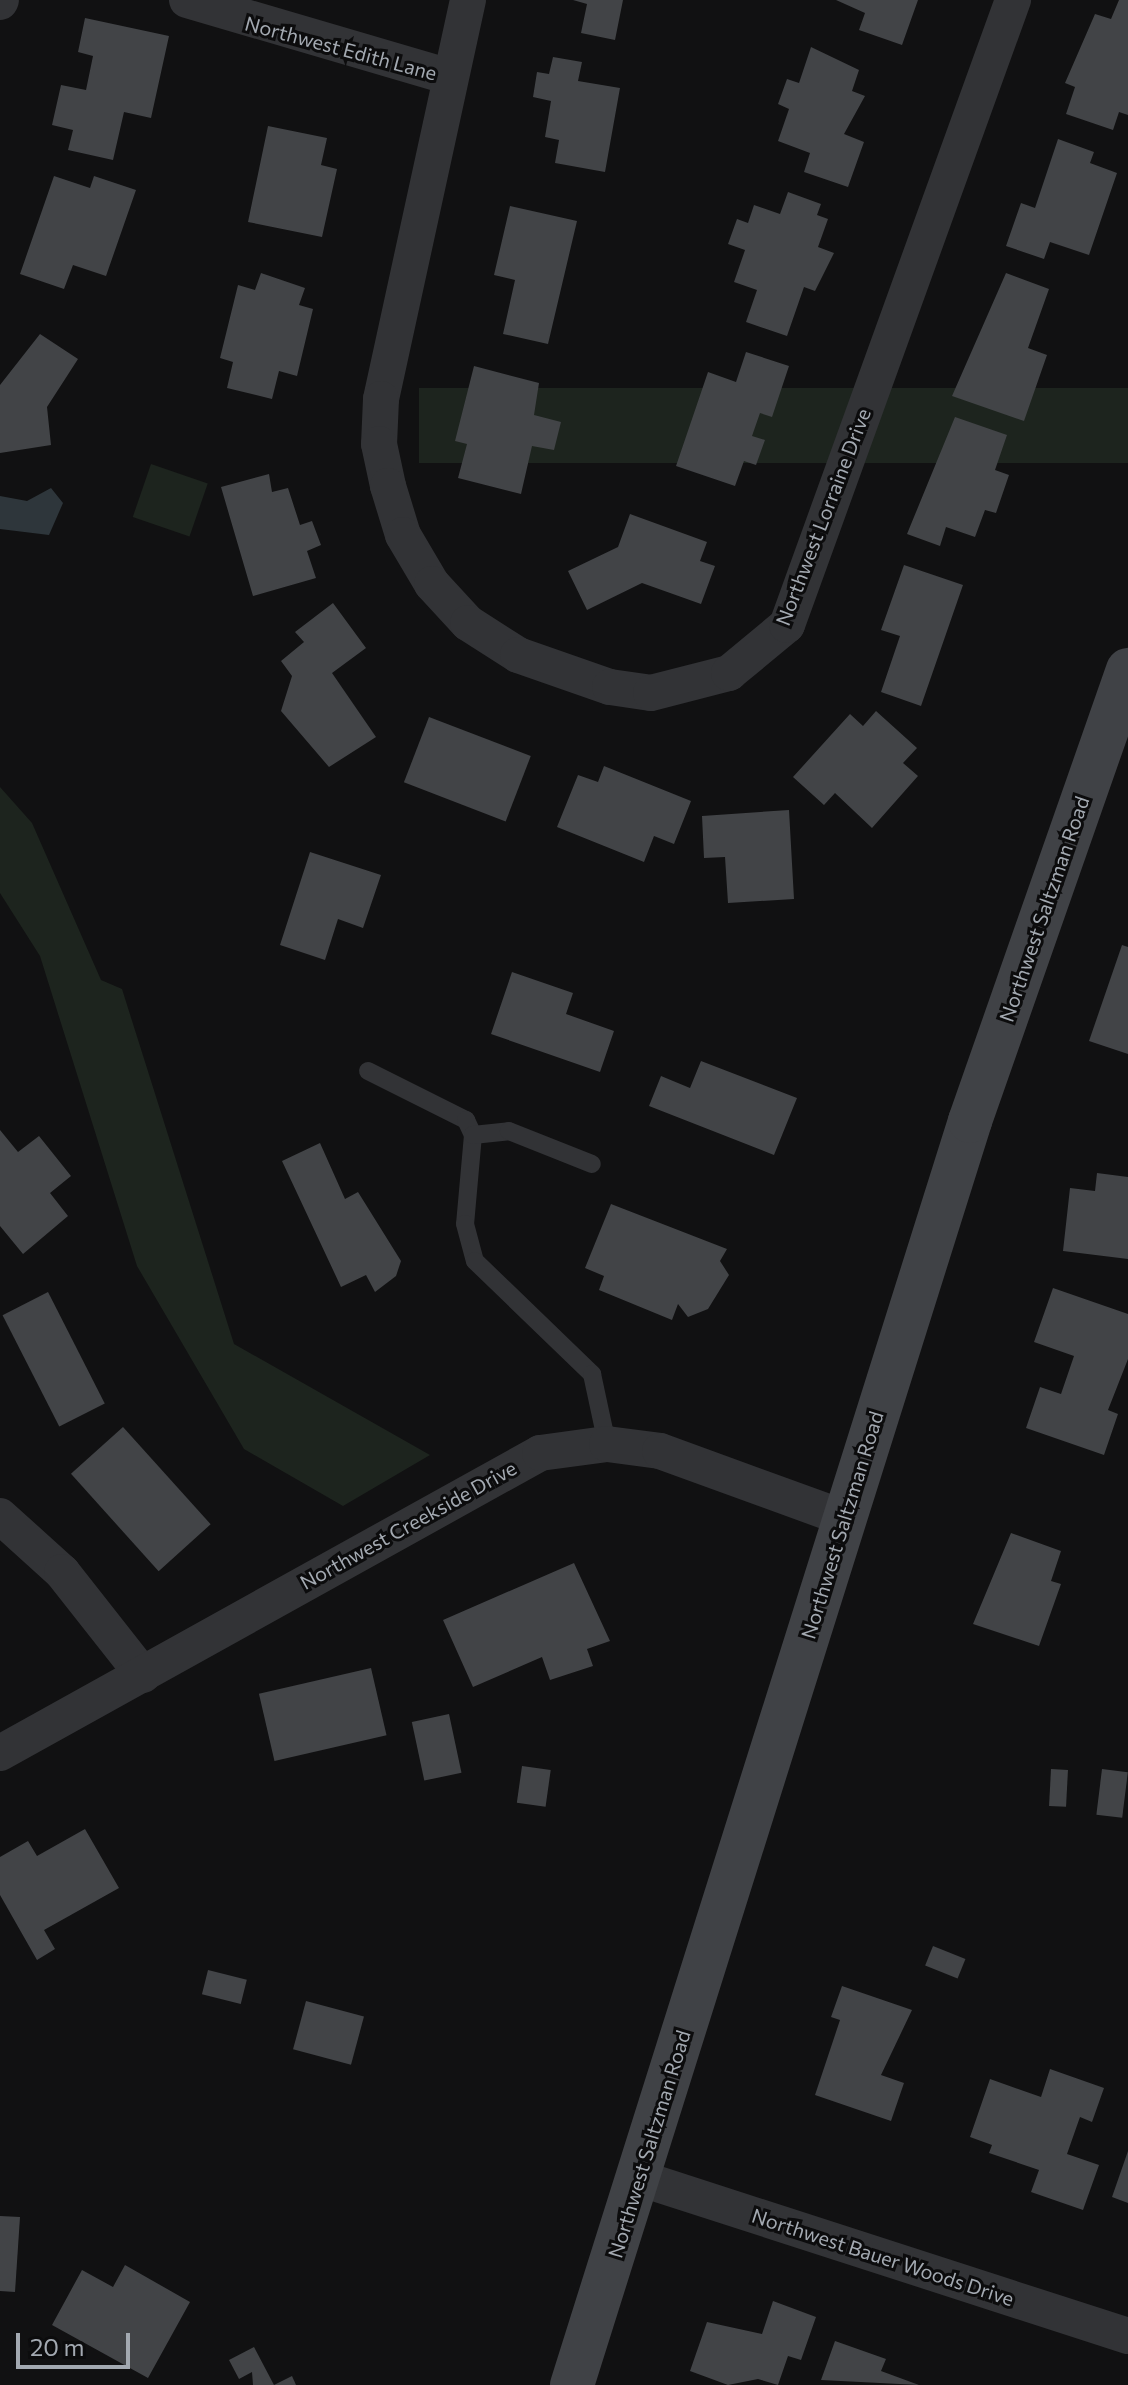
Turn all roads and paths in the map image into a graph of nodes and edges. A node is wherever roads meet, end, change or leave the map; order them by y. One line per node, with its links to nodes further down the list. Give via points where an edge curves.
1 (187, 0): 4 (street, Northwest Edith Lane)
2 (468, 0): 4 (street, Northwest Lorraine Drive)
3 (1013, 0): 4 (street, Northwest Lorraine Drive, via 787,625 760,655 687,690 610,687 518,655 468,623 432,584 403,535 379,444 381,399)
4 (450, 77)
5 (1128, 670): 11 (main road, Northwest Saltzman Road, via 970,1121)
6 (368, 1071): 7 (lane, via 426,1095 466,1120)
7 (473, 1135): 8 (lane, via 509,1131); 9 (lane, via 465,1224 475,1261 592,1374)
8 (592, 1164)
9 (607, 1444): 11 (street, Northwest Creekside Drive, via 689,1459); 12 (street, Northwest Creekside Drive, via 540,1453)
10 (0, 1516): 12 (street, via 62,1572)
11 (844, 1518): 14 (main road, Northwest Saltzman Road)
12 (143, 1675): 13 (street, Northwest Creekside Drive)
13 (0, 1753)
14 (639, 2178): 15 (street, Northwest Bauer Woods Drive); 16 (main road, Northwest Saltzman Road)
15 (1128, 2336)
16 (572, 2385)

